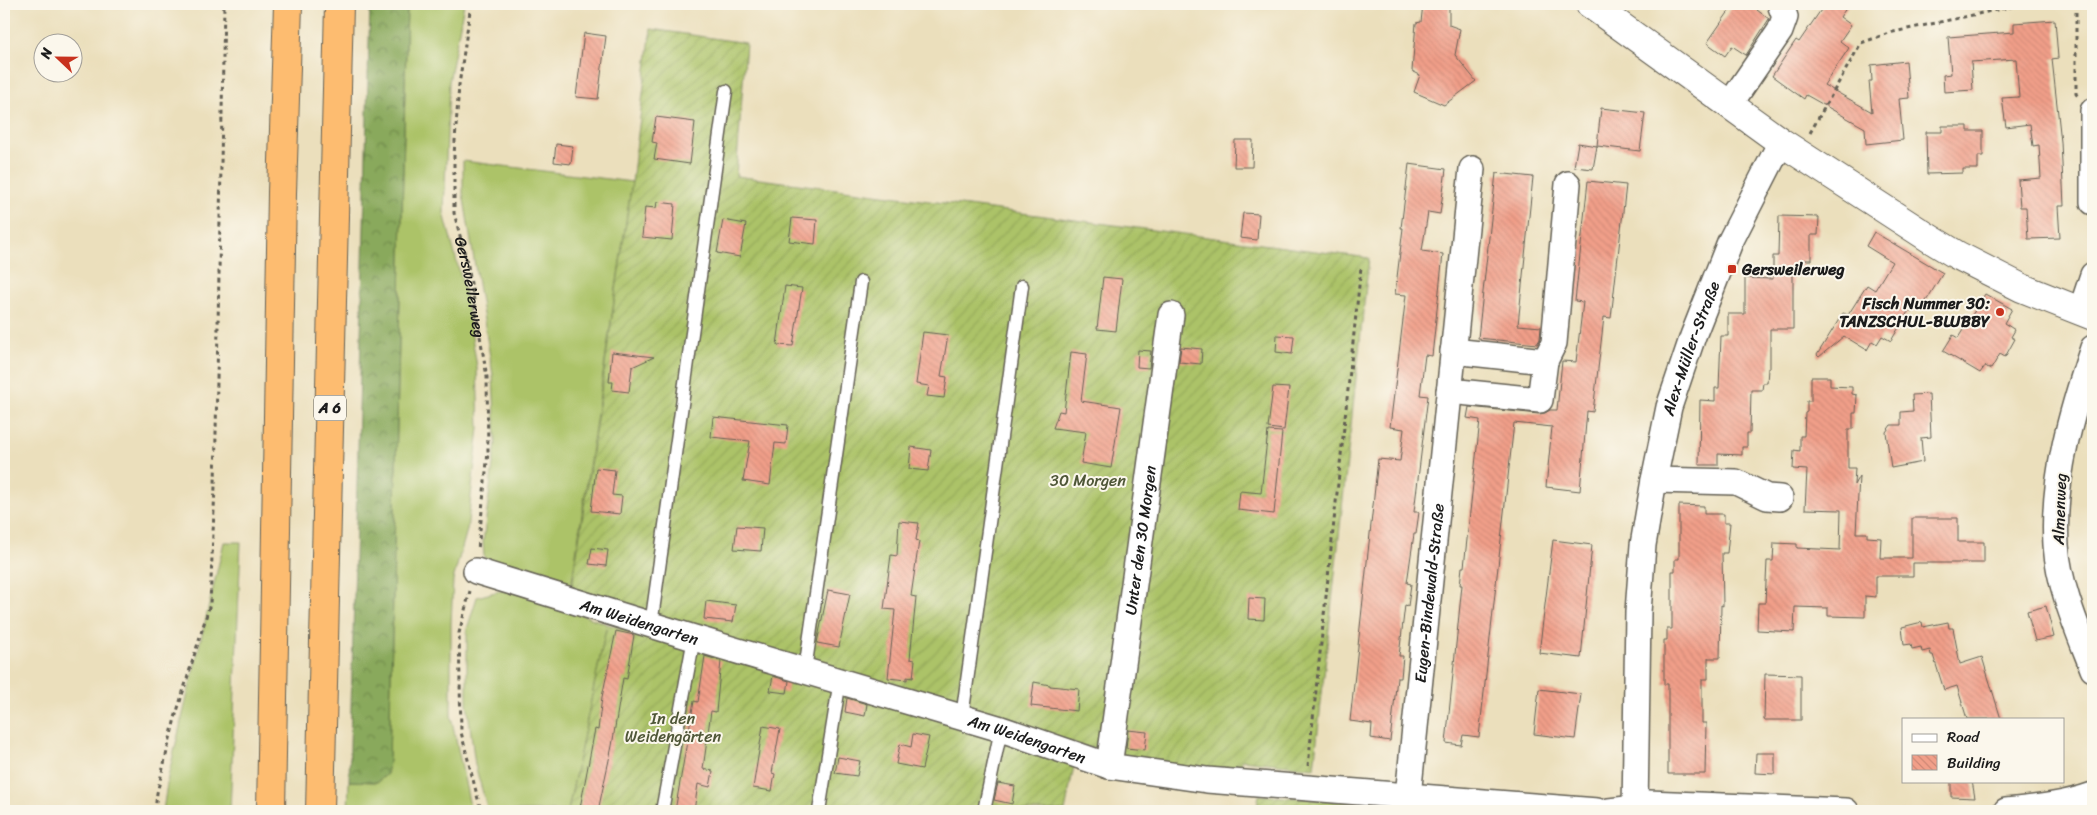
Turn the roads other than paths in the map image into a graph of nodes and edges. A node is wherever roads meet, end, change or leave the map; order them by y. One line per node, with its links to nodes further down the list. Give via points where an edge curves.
1 (288, 4): 35 (highway)
2 (339, 4): 36 (highway, A 6)
3 (1590, 4): 6 (street)
4 (1780, 4): 6 (street, via 1785,17 1780,31)
5 (726, 91): 24 (lane)
6 (1730, 104): 8 (street)
7 (2088, 106): 11 (street)
8 (1781, 142): 15 (street, via 1957,255 2022,288); 21 (street, Alex-Müller-Straße, via 1730,242 1694,336 1669,407)
9 (1472, 170): 18 (street, Eugen-Bindewald-Straße)
10 (1568, 184): 19 (street, via 1554,343)
11 (2093, 202)
12 (2093, 275): 15 (street)
13 (861, 282): 27 (lane)
14 (1022, 286): 29 (lane)
15 (2087, 314)
16 (1171, 316): 31 (street, Unter den 30 Morgen)
17 (2093, 348): 26 (street, Almenweg, via 2061,465 2056,546 2072,616)
18 (1453, 351): 19 (street); 20 (street, Eugen-Bindewald-Straße)
19 (1545, 361): 20 (street, via 1540,400)
20 (1449, 391): 33 (street, Eugen-Bindewald-Straße)
21 (1654, 480): 22 (street, via 1736,482 1767,497); 34 (street, Alex-Müller-Straße, via 1643,544 1638,612)
22 (1780, 498)
23 (476, 571): 24 (street, Am Weidengarten)
24 (651, 625): 25 (street, Am Weidengarten)
25 (694, 638): 27 (street, Am Weidengarten); 37 (lane)
26 (2093, 669)
27 (805, 670): 28 (street, Am Weidengarten)
28 (840, 680): 29 (street, Am Weidengarten); 38 (lane)
29 (962, 717): 30 (street, Am Weidengarten)
30 (1001, 729): 31 (street, Am Weidengarten); 39 (lane)
31 (1109, 766): 33 (street, Am Weidengarten, via 1206,780)
32 (2093, 795): 43 (street, via 2038,808)
33 (1408, 796): 40 (street, Am Weidengarten)
34 (1635, 810): 41 (street); 42 (street, via 1648,803)
35 (271, 811)
36 (320, 811)
37 (662, 811)
38 (819, 811)
39 (984, 811)
40 (1597, 811)
41 (1609, 811)
42 (1846, 811)
43 (2006, 811)

